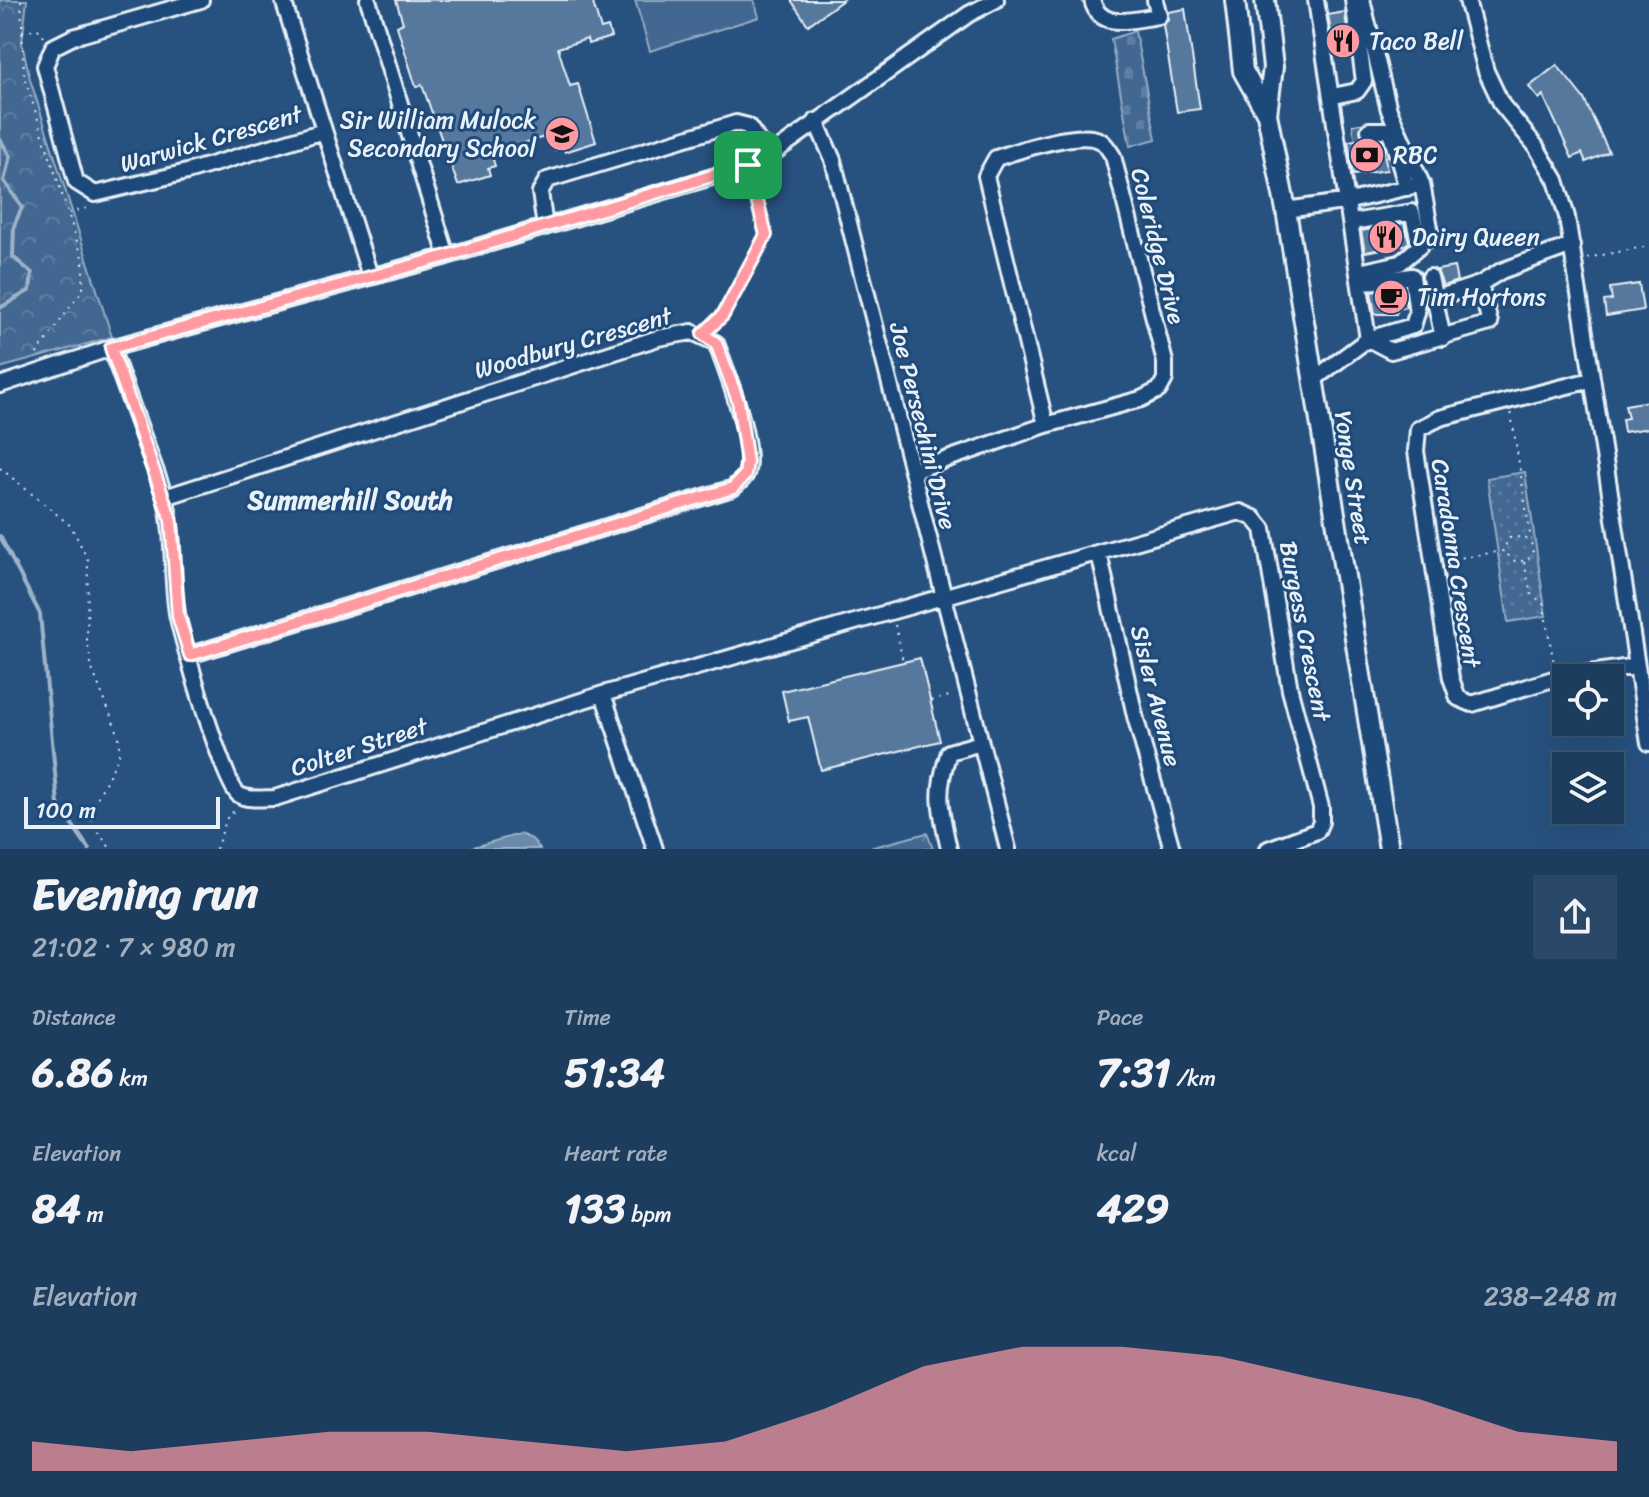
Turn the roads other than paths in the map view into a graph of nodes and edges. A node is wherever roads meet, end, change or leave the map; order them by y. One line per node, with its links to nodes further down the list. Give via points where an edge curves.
1 (201, 0): 16 (street, Warwick Crescent, via 53,47 45,66 76,182 95,194)
2 (283, 0): 16 (street)
3 (368, 0): 26 (street)
4 (996, 0): 15 (street)
5 (1092, 0): 6 (street, via 1102,20 1117,21 1159,16)
6 (1155, 0)
7 (1235, 0): 14 (main road, Yonge Street, via 1243,71)
8 (1265, 0): 14 (main road, Yonge Street, via 1273,67)
9 (1316, 0): 13 (street)
10 (1353, 0): 13 (street, via 1364,81 1357,91)
11 (1362, 0): 19 (street)
12 (1467, 0): 25 (street, via 1486,71 1502,105 1556,180)
13 (1333, 96): 17 (street)
14 (1267, 114): 21 (main road, Yonge Street)
15 (816, 121): 18 (street); 39 (street, Joe Persechini Drive, via 833,160)
16 (324, 131): 27 (street)
17 (1339, 134): 19 (street, via 1387,130); 20 (street)
18 (769, 156): 23 (street); 23 (street, via 748,126 736,123 561,175 547,180 540,192)
19 (1414, 186): 20 (street); 24 (street)
20 (1350, 201): 21 (street); 22 (street)
21 (1286, 210): 35 (main road, Yonge Street)
22 (1352, 222): 28 (street); 28 (street, via 1412,212 1420,246 1400,263)
23 (545, 227): 26 (street)
24 (1432, 239)
25 (1573, 253): 30 (street, via 1501,271); 36 (street)
26 (447, 256): 27 (street)
27 (370, 276): 34 (street)
28 (1360, 277): 33 (street); 33 (street, via 1412,276 1417,313 1413,326)
29 (1430, 277): 31 (street)
30 (1480, 284): 31 (street); 32 (street, via 1490,323)
31 (1434, 299): 32 (street)
32 (1443, 338): 33 (street, via 1391,351)
33 (1368, 339): 35 (street)
34 (111, 348): 37 (street); 40 (street)
35 (1313, 380): 53 (main road, Yonge Street)
36 (1591, 380): 44 (street); 44 (street, Caradonna Crescent, via 1440,418 1418,429 1416,451 1451,678 1458,698 1472,704 1556,678)
37 (0, 385)
38 (1046, 425): 38 (street, Coleridge Drive, via 1141,399 1159,390 1165,379 1113,156 1101,141 1091,139 1069,139 996,158 986,176); 39 (street, Coleridge Drive)
39 (913, 471): 42 (street, Joe Persechini Drive)
40 (165, 497): 43 (street, via 178,616); 43 (street, Woodbury Crescent, via 658,338 692,332 716,343 738,401 747,462 745,475 733,488)
41 (1099, 553): 42 (street, Burgess Crescent); 51 (street, Sisler Avenue, via 1135,716); 52 (street, Burgess Crescent, via 1240,512 1263,529 1290,690 1321,807 1317,831)
42 (944, 598): 45 (street, Colter Street); 46 (street, Joe Persechini Drive)
43 (190, 655): 45 (street, Colter Street, via 223,770 237,794 248,798 275,798)
44 (1637, 666): 47 (street)
45 (603, 694): 48 (street)
46 (981, 743): 49 (street, via 949,752 942,774 938,797); 50 (street, Joe Persechini Drive)
47 (1649, 743)
48 (655, 849)
49 (949, 849)
50 (1008, 849)
51 (1172, 849)
52 (1268, 849)
53 (1389, 849)

